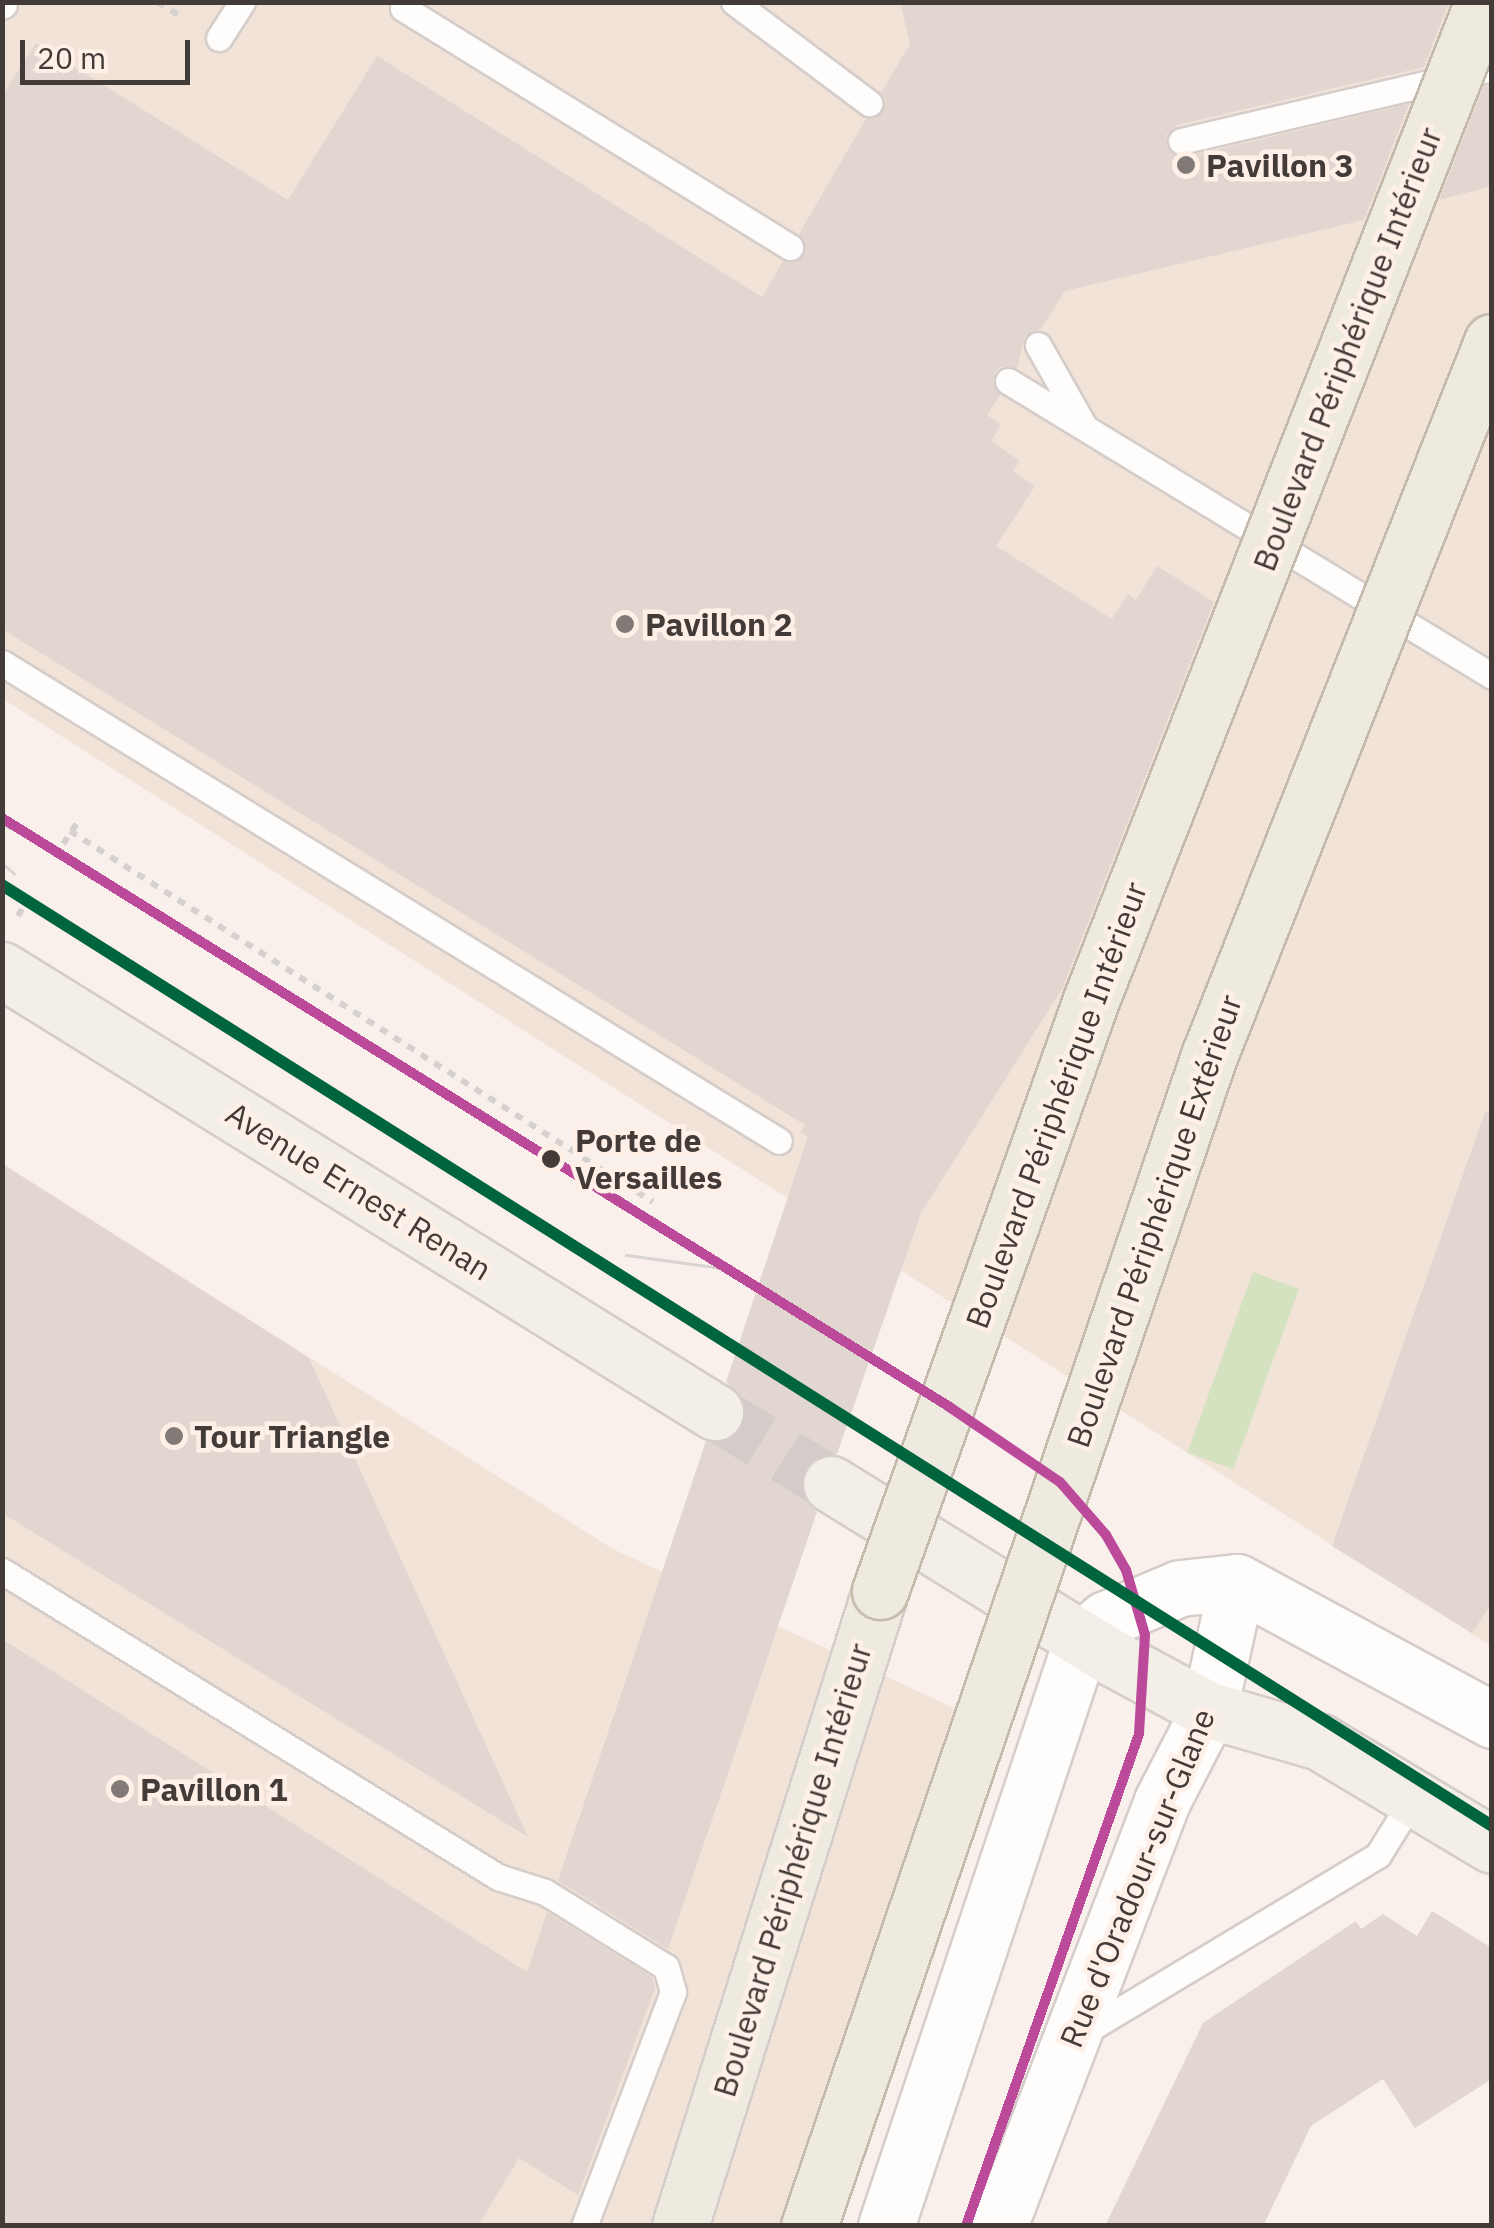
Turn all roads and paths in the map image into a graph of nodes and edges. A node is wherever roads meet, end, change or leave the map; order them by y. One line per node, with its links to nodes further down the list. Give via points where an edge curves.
1 (242, 2): 5 (lane)
2 (734, 2): 7 (lane)
3 (1483, 2): 35 (highway, Boulevard Périphérique Intérieur, bridge, via 1085,1019 880,1591)
4 (404, 8): 9 (lane)
5 (219, 38)
6 (1492, 68): 8 (lane)
7 (868, 103)
8 (1181, 141)
9 (790, 247)
10 (1492, 342): 36 (highway, Boulevard Périphérique Extérieur, bridge, via 1209,1056)
11 (1038, 345): 13 (lane)
12 (1008, 381): 13 (lane)
13 (1087, 430): 15 (lane)
14 (2, 664): 22 (lane)
15 (1492, 676)
16 (81, 818): 17 (path)
17 (70, 832): 18 (path); 23 (path)
18 (62, 844)
19 (29, 897): 20 (path)
20 (17, 917)
21 (2, 970): 24 (main road, Avenue Ernest Renan)
22 (779, 1141)
23 (653, 1202)
24 (715, 1412)
25 (831, 1484): 28 (main road)
26 (2, 1571): 34 (lane, via 498,1877 545,1892 666,1967 673,1992)
27 (1238, 1582): 28 (street, via 1180,1588 1122,1611); 29 (street, Rue d'Oradour-sur-Glane); 30 (street)
28 (1082, 1639): 29 (main road); 37 (street)
29 (1209, 1710): 31 (main road, via 1320,1742); 33 (street, Rue d'Oradour-sur-Glane, via 1162,1800)
30 (1492, 1720)
31 (1414, 1797): 32 (main road); 33 (lane, via 1378,1855)
32 (1492, 1844)
33 (1069, 2041): 38 (street, Rue d'Oradour-sur-Glane)
34 (584, 2226)
35 (680, 2226)
36 (809, 2226)
37 (886, 2226)
38 (1000, 2226)

